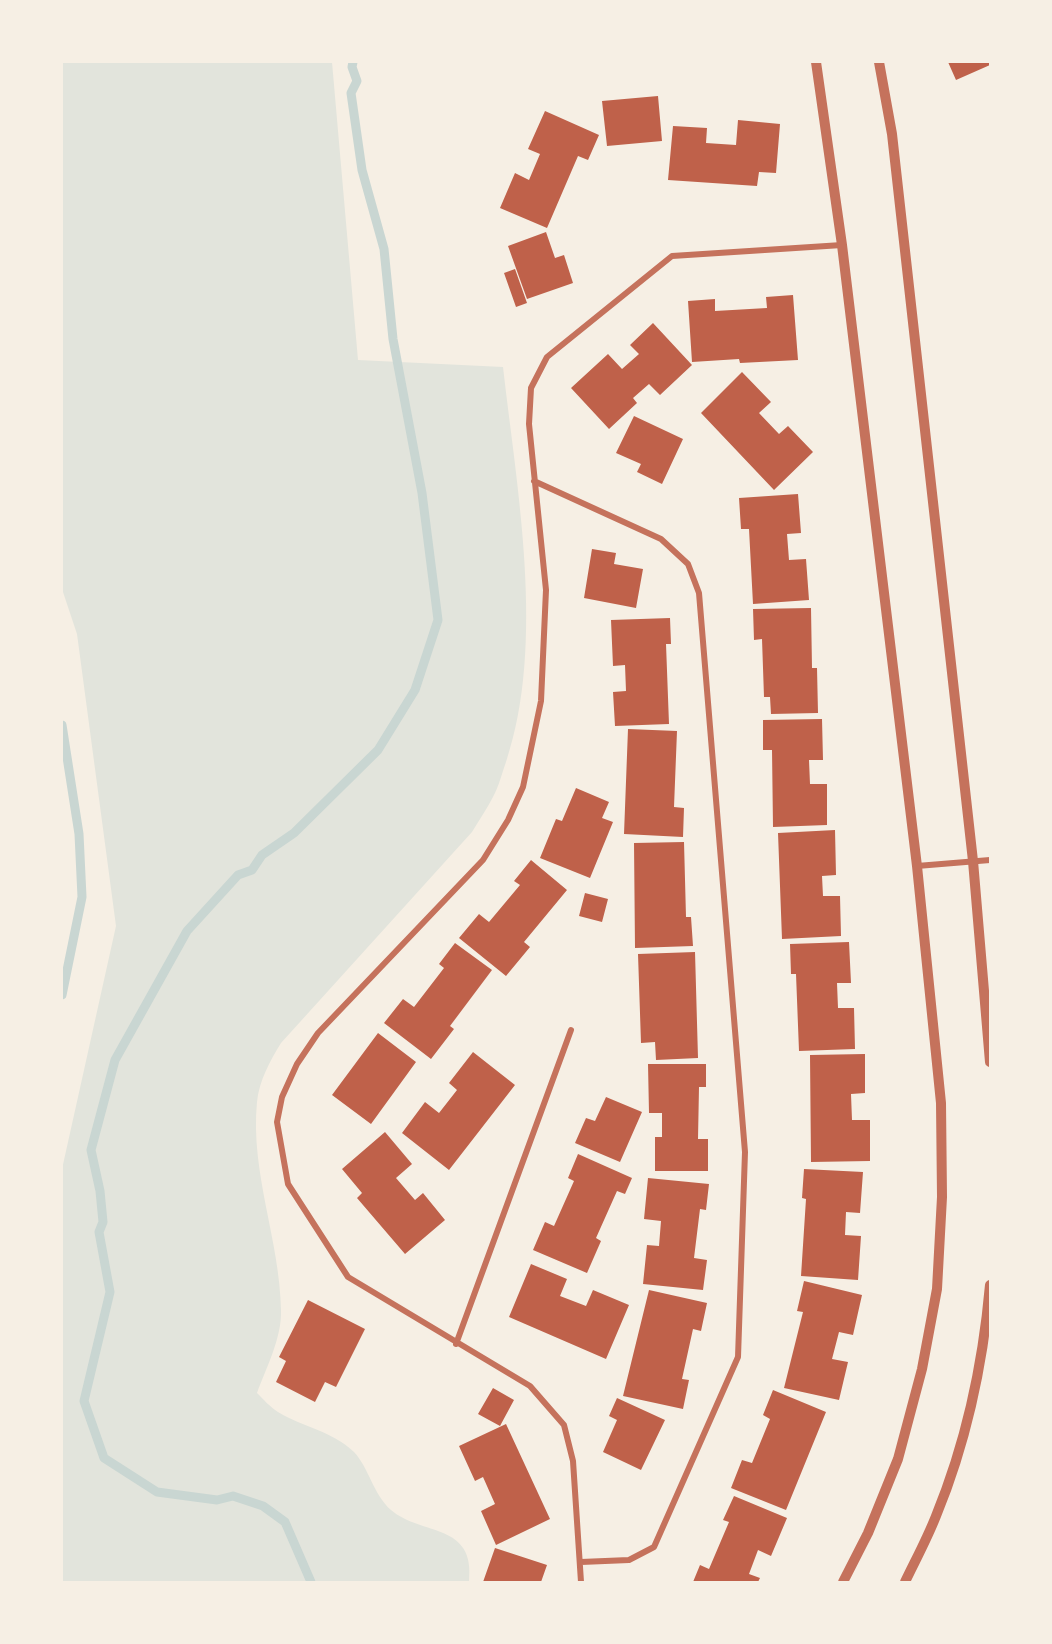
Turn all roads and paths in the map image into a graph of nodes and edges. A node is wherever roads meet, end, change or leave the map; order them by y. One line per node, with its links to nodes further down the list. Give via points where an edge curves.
1 (816, 62): 3 (street)
2 (879, 62): 6 (street, via 892,134)
3 (842, 245): 4 (street, via 672,256 548,357 531,388 529,424); 7 (street)
4 (534, 481): 11 (street, via 546,590 541,701 523,787 483,860 318,1033 297,1064 282,1097 277,1122 288,1184 348,1277); 12 (street, via 661,539 688,564 699,593 745,1152 738,1357 654,1547 629,1560)
5 (990, 860): 6 (street)
6 (974, 861): 7 (street); 9 (street)
7 (917, 866): 14 (street, via 941,1103 942,1197 937,1289 922,1369 898,1459)
8 (571, 1030): 11 (street)
9 (990, 1062)
10 (990, 1285): 15 (street, via 986,1331 965,1434 936,1516)
11 (456, 1344): 12 (street, via 530,1386 564,1425 573,1461)
12 (581, 1562): 13 (street)
13 (581, 1582)
14 (843, 1582)
15 (905, 1582)

